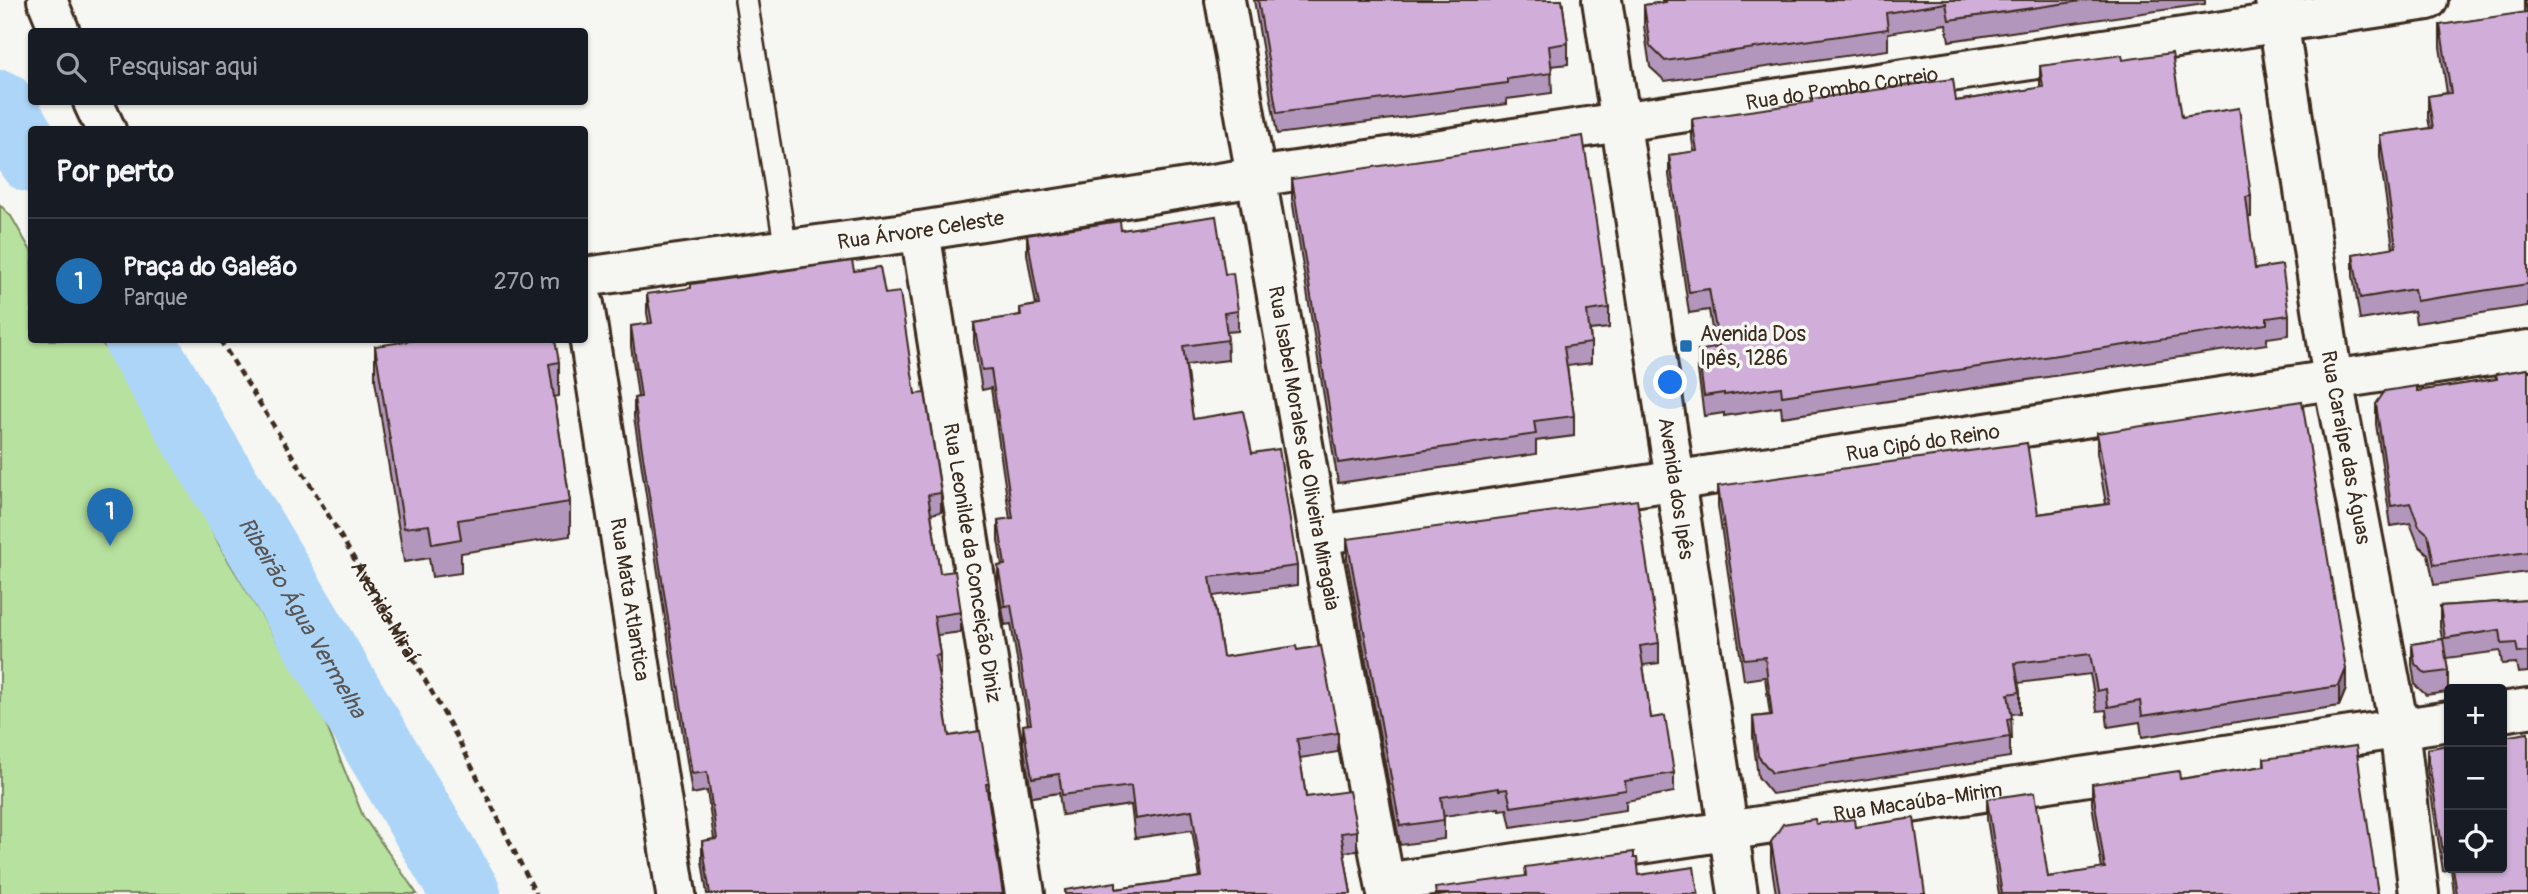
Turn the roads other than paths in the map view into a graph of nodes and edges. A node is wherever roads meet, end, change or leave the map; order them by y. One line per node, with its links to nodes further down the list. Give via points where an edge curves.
1 (47, 0): 7 (street)
2 (746, 0): 13 (lane)
3 (1224, 0): 11 (street, Rua Isabel Morales de Oliveira Miragaia)
4 (1602, 0): 9 (street, Avenida dos Ipês)
5 (2428, 0): 6 (street, Rua do Pombo Correio)
6 (2277, 11): 9 (street, Rua do Pombo Correio); 17 (street, Rua Caraípe das Águas)
7 (58, 28)
8 (94, 105): 10 (street)
9 (1621, 121): 11 (street, Rua do Pombo Correio); 18 (street, Avenida dos Ipês)
10 (104, 126)
11 (1256, 177): 12 (street, Rua Árvore Celeste); 19 (street, Rua Isabel Morales de Oliveira Miragaia)
12 (920, 231): 13 (street, Rua Árvore Celeste); 27 (street, Rua Leonilde da Conceição Diniz)
13 (786, 250): 14 (street, Rua Árvore Celeste)
14 (588, 276)
15 (588, 330): 26 (street, Rua Mata Atlantica)
16 (2528, 350): 17 (street, Rua Cipó do Reino)
17 (2333, 380): 18 (street, Rua Cipó do Reino); 23 (street, Rua Caraípe das Águas)
18 (1675, 481): 19 (street, Rua Cipó do Reino); 24 (street, Avenida dos Ipês)
19 (1319, 535): 25 (street, Rua Isabel Morales de Oliveira Miragaia)
20 (2528, 708): 21 (street)
21 (2507, 711)
22 (2444, 721): 23 (street, Rua Macaúba-Mirim)
23 (2399, 728): 24 (street, Rua Macaúba-Mirim); 29 (street, Rua Caraípe das Águas)
24 (1729, 831): 25 (street, Rua Macaúba-Mirim); 28 (street, Avenida dos Ipês)
25 (1386, 889)
26 (676, 894)
27 (1025, 894)
28 (1738, 894)
29 (2419, 894)

